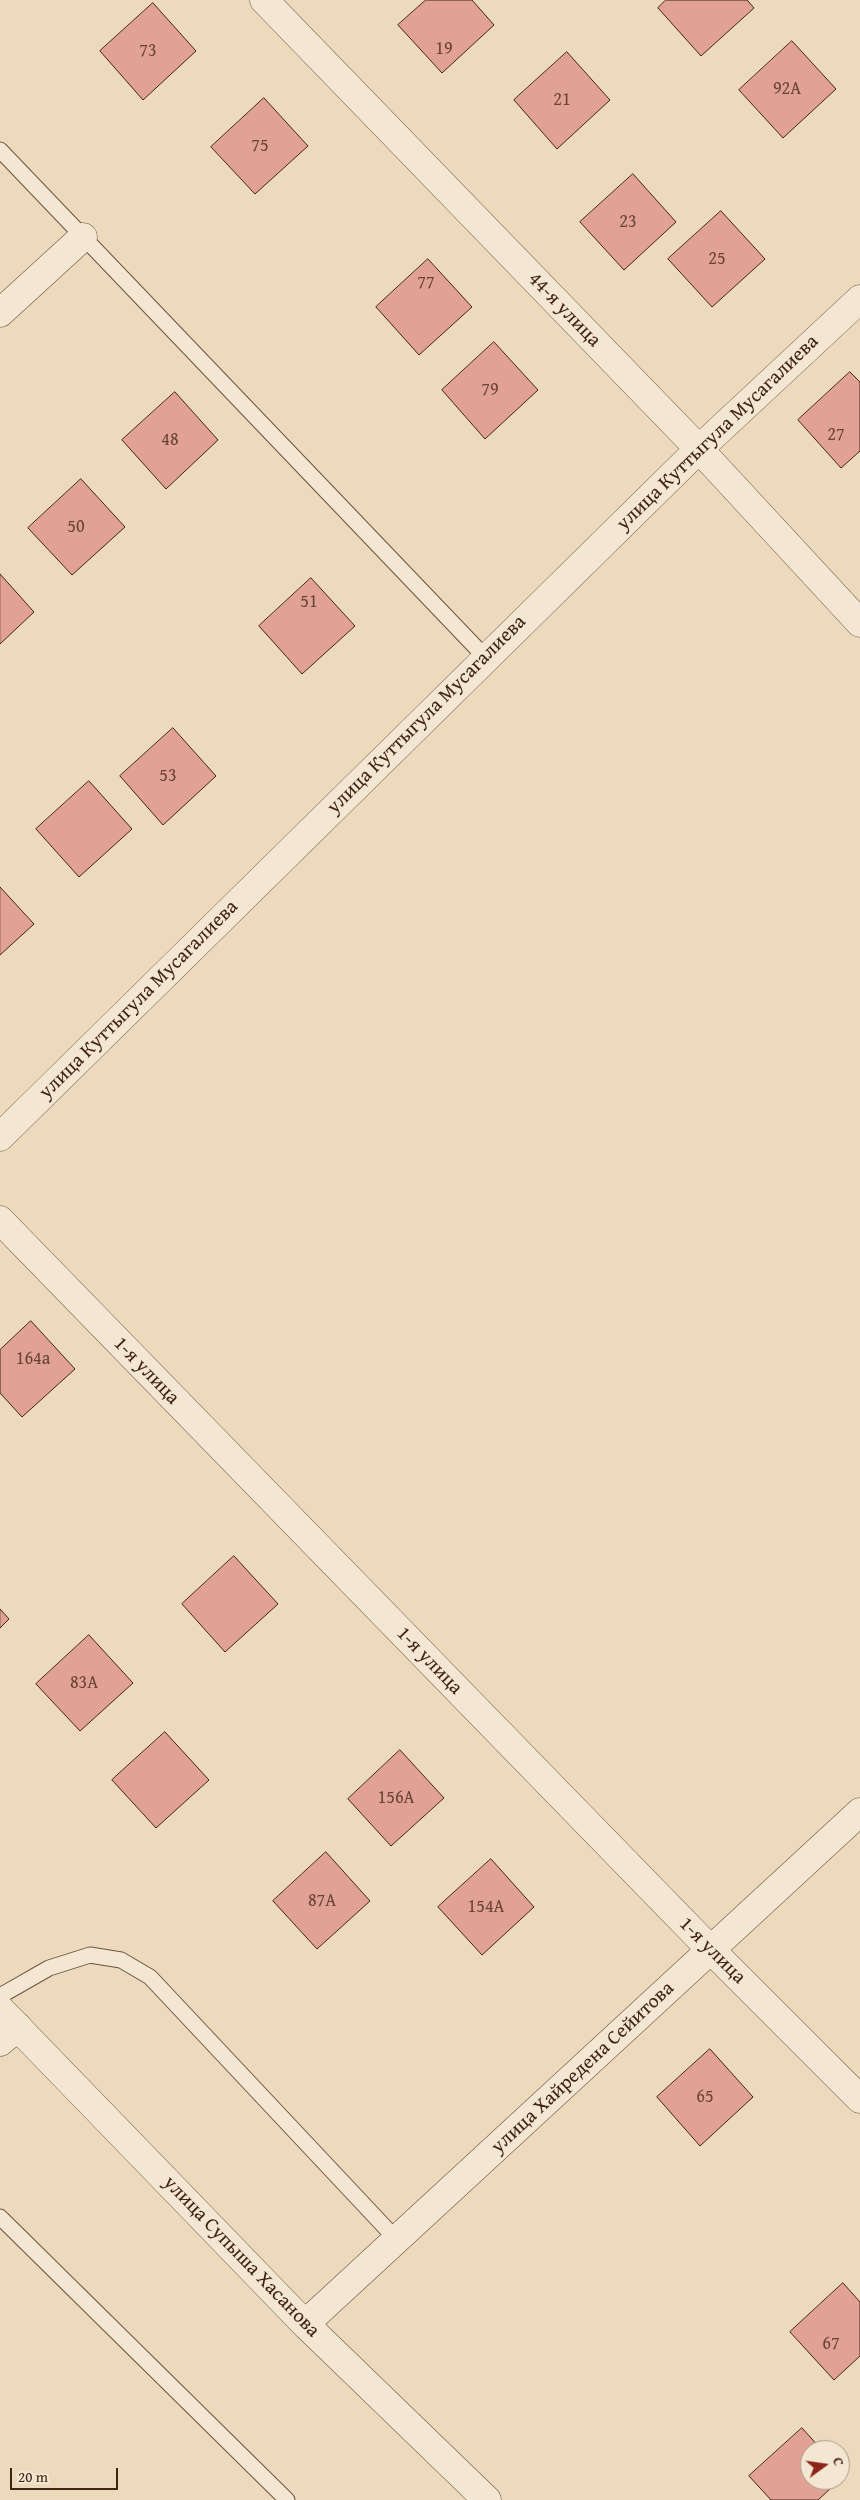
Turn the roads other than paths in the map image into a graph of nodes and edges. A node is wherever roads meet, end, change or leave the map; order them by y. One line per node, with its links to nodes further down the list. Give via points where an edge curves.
1 (264, 0): 6 (street, 44-я улица)
2 (0, 150): 3 (lane)
3 (82, 237): 5 (street); 8 (lane)
4 (860, 299): 6 (street, улица Куттыгула Мусагалиева)
5 (0, 313)
6 (698, 449): 7 (street, 44-я улица); 8 (street, улица Куттыгула Мусагалиева)
7 (860, 623)
8 (486, 658): 9 (street, улица Куттыгула Мусагалиева)
9 (0, 1137)
10 (0, 1220): 12 (street, 1-я улица)
11 (860, 1812): 12 (street, улица Хайредена Сейитова)
12 (711, 1950): 15 (street, 1-я улица); 17 (street, улица Хайредена Сейитова)
13 (0, 1996): 17 (lane, via 49,1968 90,1954 121,1960 150,1977)
14 (6, 2026): 18 (street, улица Супыша Хасанова)
15 (860, 2100)
16 (0, 2217): 19 (lane)
17 (397, 2240): 18 (street, улица Хайредена Сейитова)
18 (305, 2324): 20 (street, улица Супыша Хасанова)
19 (287, 2500)
20 (487, 2500)

